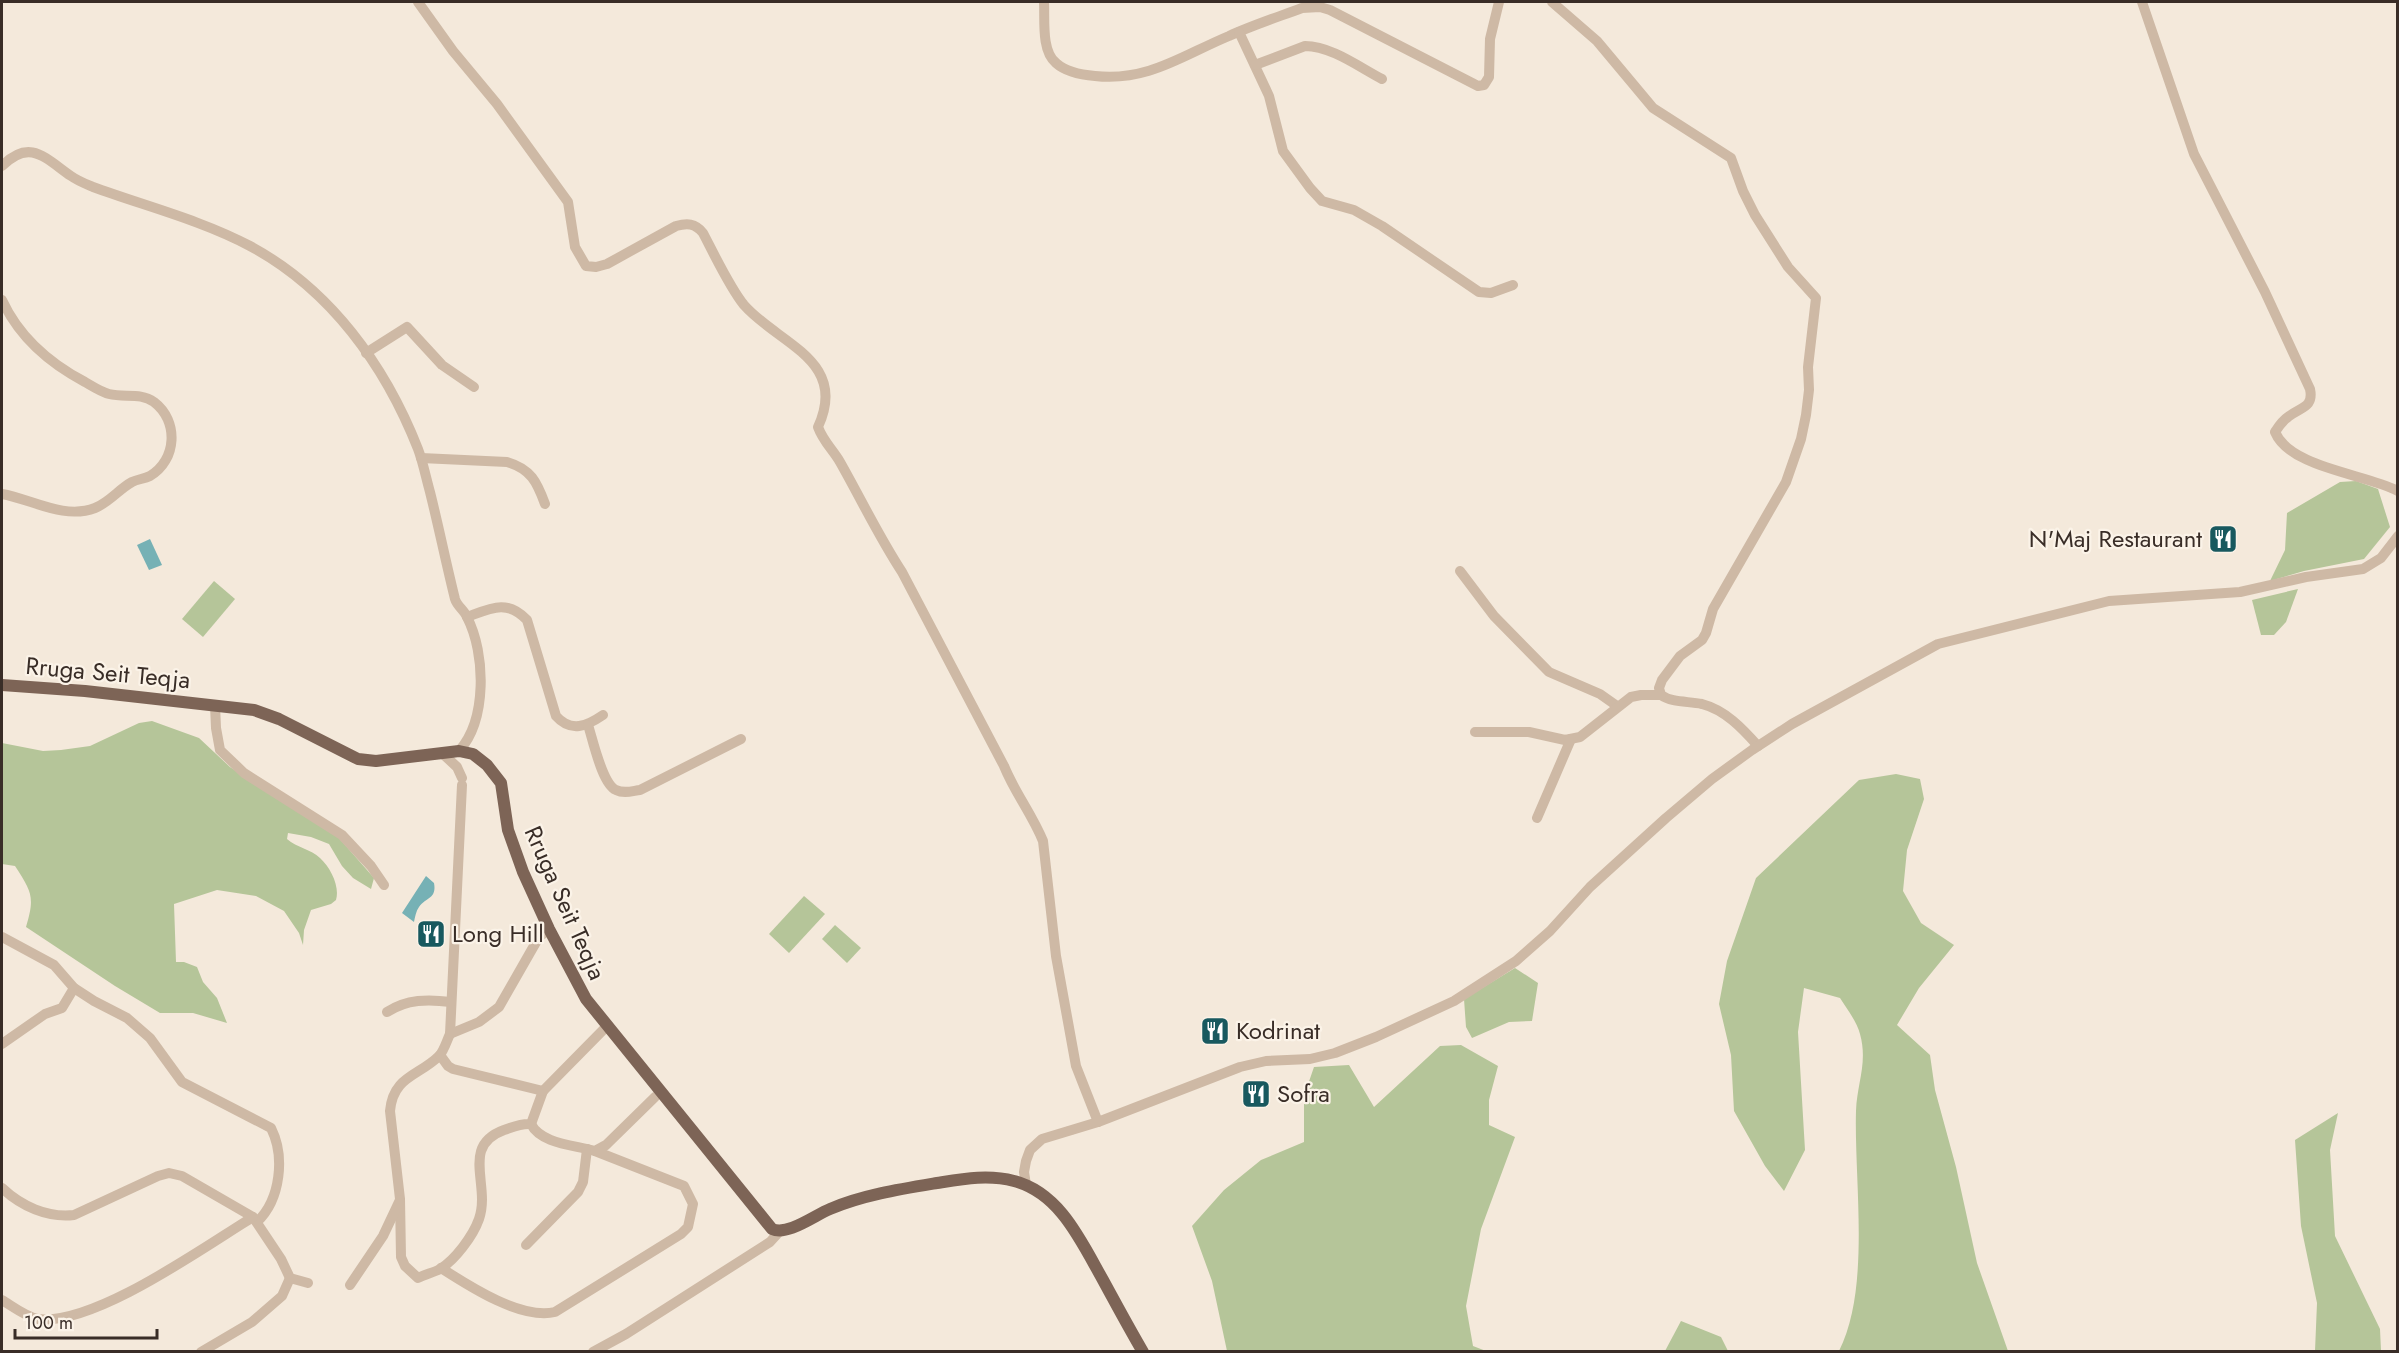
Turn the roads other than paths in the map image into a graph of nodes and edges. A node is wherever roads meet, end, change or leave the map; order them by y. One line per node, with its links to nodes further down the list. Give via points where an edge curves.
1 (418, 2): 48 (street, via 568,202 575,247 586,266 607,264 676,226 698,226 743,304 795,345 817,370 826,401 818,427 821,436 834,451 902,572 1043,841 1056,956 1076,1066)
2 (1044, 2): 6 (street, via 1045,37 1055,63 1086,75 1137,75)
3 (1499, 2): 6 (street, via 1490,39 1489,77 1484,85 1472,84 1320,7 1302,8)
4 (1552, 2): 24 (street, via 1597,41 1653,108 1731,158 1755,215 1788,267 1816,298 1802,440 1786,483 1713,609 1702,640 1680,656 1662,680)
5 (2142, 2): 15 (street, via 2194,154 2310,389 2310,403 2286,418 2275,432 2278,440 2326,468 2364,477)
6 (1239, 32): 7 (street)
7 (1255, 65): 8 (street, via 1313,46); 10 (street, via 1269,96 1283,151 1322,201 1354,210 1382,226 1479,292 1491,293)
8 (1382, 79)
9 (2, 166): 12 (street, via 12,156 24,152 42,155 93,187 210,228 251,247 319,294)
10 (1513, 285)
11 (2, 300): 16 (street, via 17,327 52,362 110,394 136,395 154,402 170,424 172,441 160,468 133,481 93,509 57,510)
12 (366, 353): 13 (street, via 407,327 442,365); 14 (street, via 394,399)
13 (474, 387)
14 (421, 458): 17 (street, via 517,465 530,472 537,482); 22 (street, via 455,602)
15 (2397, 491)
16 (2, 494)
17 (544, 504)
18 (2397, 536): 20 (street)
19 (2397, 547): 20 (street)
20 (2381, 558): 32 (street, via 2363,569 2263,588 2109,602 1952,639)
21 (1460, 571): 26 (street, via 1494,616 1549,672 1600,694)
22 (467, 617): 28 (street, via 491,608 506,606 518,610 527,620 556,716 576,727); 33 (street, via 479,654 481,690 467,742)
23 (2, 685): 25 (main road, Rruga Seit Teqja)
24 (1661, 695): 26 (street, via 1630,697); 32 (street, via 1717,710)
25 (215, 705): 34 (main road, Rruga Seit Teqja, via 254,710 279,719 358,759 376,761); 36 (street, via 220,750 244,773 342,835)
26 (1617, 706): 31 (street, via 1580,737)
27 (603, 714): 28 (street)
28 (588, 725): 30 (street, via 607,782 625,793 640,790)
29 (1475, 732): 31 (street, via 1529,732)
30 (741, 739)
31 (1571, 739): 35 (street)
32 (1758, 746): 48 (street, via 1666,818 1516,961 1454,1001 1335,1053 1240,1067)
33 (459, 751): 34 (main road, Rruga Seit Teqja); 37 (main road, Rruga Seit Teqja, via 473,754 488,765 501,783 508,830)
34 (443, 754): 40 (street, via 457,767 462,782)
35 (1537, 818)
36 (384, 885)
37 (549, 929): 42 (main road, Rruga Seit Teqja, via 586,999); 43 (street, via 539,937 499,1007 479,1022)
38 (2, 937): 39 (street, via 54,965)
39 (74, 988): 44 (street, via 62,1008 45,1014); 54 (street, via 142,1031 182,1082 271,1128 278,1142 280,1162 271,1204)
40 (451, 1002): 41 (street, via 422,1000); 43 (street)
41 (387, 1012)
42 (607, 1026): 46 (street); 55 (main road, Rruga Seit Teqja, via 769,1226)
43 (450, 1034): 45 (street)
44 (2, 1044)
45 (440, 1055): 46 (street, via 453,1069); 53 (street, via 400,1084 391,1101)
46 (543, 1091): 49 (street)
47 (655, 1097): 50 (street, via 606,1145)
48 (1098, 1122): 51 (street, via 1053,1134 1035,1144 1026,1161)
49 (531, 1125): 50 (street, via 547,1138); 57 (street, via 498,1132 483,1142 479,1152 482,1198 478,1220 460,1249)
50 (591, 1150): 56 (street, via 578,1192); 57 (street, via 684,1186 693,1204 688,1227 555,1312 545,1314 489,1298)
51 (1026, 1185): 55 (main road, via 998,1178 976,1178 899,1189 831,1208); 64 (main road, via 1046,1198 1074,1228)
52 (2, 1188): 54 (street, via 37,1211 74,1215 169,1173 182,1176)
53 (400, 1199): 57 (street, via 400,1247 405,1266 418,1278); 60 (street, via 383,1236)
54 (255, 1219): 58 (street); 61 (street, via 152,1279 100,1306 64,1319 36,1319)
55 (780, 1231): 63 (street, via 770,1242)
56 (526, 1245)
57 (441, 1268)
58 (290, 1278): 59 (street); 62 (street, via 282,1296 252,1322)
59 (308, 1283)
60 (350, 1285)
61 (2, 1300)
62 (201, 1352)
63 (593, 1352)
64 (1143, 1352)

